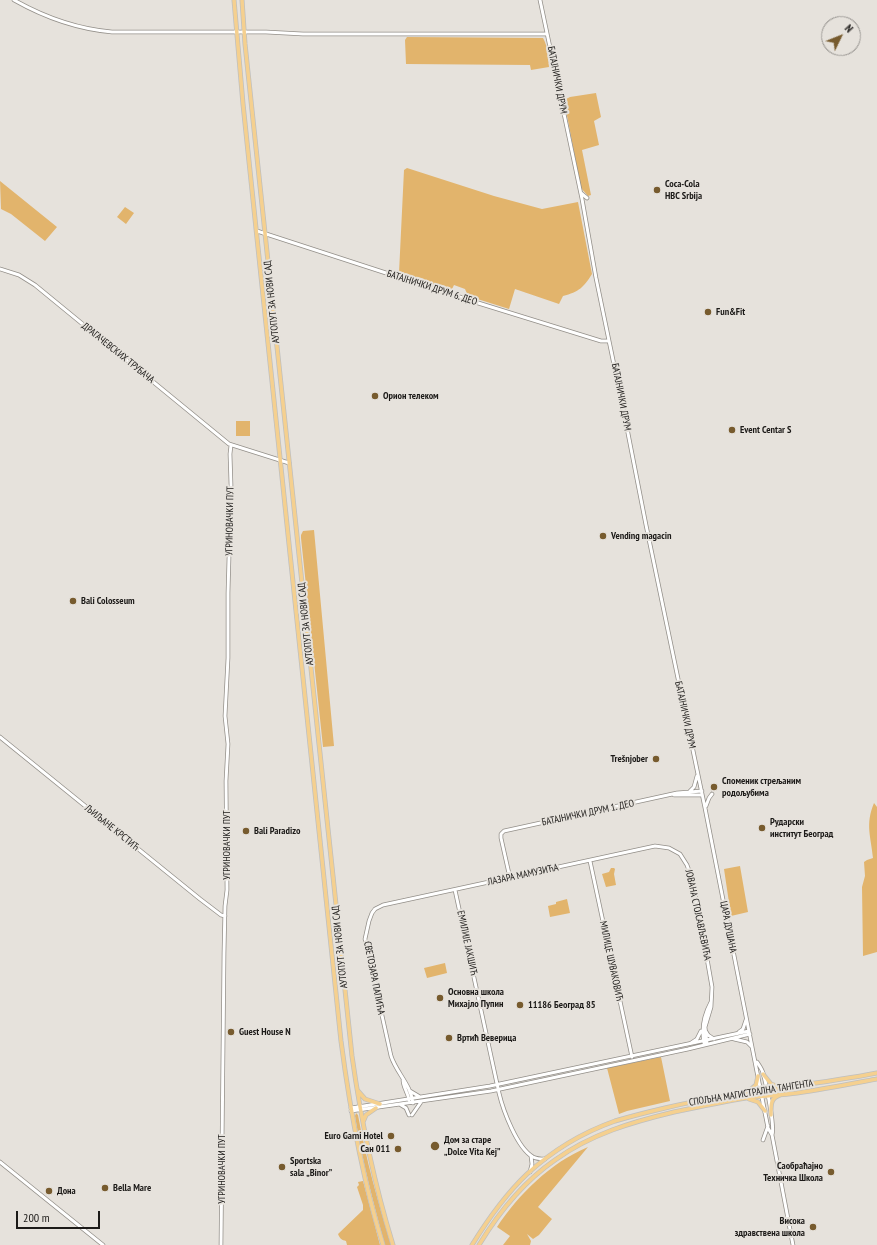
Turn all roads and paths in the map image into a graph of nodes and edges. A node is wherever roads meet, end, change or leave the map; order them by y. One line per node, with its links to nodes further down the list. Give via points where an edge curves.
1 (14, 0): 5 (street, via 55,19 103,31)
2 (234, 0): 5 (main road, АУТОПУТ ЗА НОВИ САД)
3 (242, 0): 6 (main road, АУТОПУТ ЗА НОВИ САД)
4 (540, 0): 7 (street, БАТАЈНИЧКИ ДРУМ)
5 (236, 32): 6 (street); 10 (main road, АУТОПУТ ЗА НОВИ САД)
6 (245, 32): 7 (street); 11 (main road, АУТОПУТ ЗА НОВИ САД)
7 (547, 34): 8 (street, БАТАЈНИЧКИ ДРУМ)
8 (580, 189): 9 (street); 13 (street, БАТАЈНИЧКИ ДРУМ)
9 (587, 198)
10 (257, 231): 11 (street, БАТАЈНИЧКИ ДРУМ 6. ДЕО); 15 (main road, АУТОПУТ ЗА НОВИ САД)
11 (265, 234): 13 (street, БАТАЈНИЧКИ ДРУМ 6. ДЕО, via 506,312 600,341); 16 (main road, АУТОПУТ ЗА НОВИ САД)
12 (0, 269): 14 (street, ДРАГАЧЕВСКИХ ТРУБАЧА, via 35,284)
13 (609, 341): 18 (street, БАТАЈНИЧКИ ДРУМ)
14 (231, 445): 15 (street); 28 (street, УГРИНОВАЧКИ ПУТ, via 225,716 228,744)
15 (281, 460): 16 (street); 67 (main road, АУТОПУТ ЗА НОВИ САД)
16 (289, 463): 47 (main road, АУТОПУТ ЗА НОВИ САД)
17 (0, 737): 28 (street, ЉИЉАНЕ КРСТИЋ, via 203,902)
18 (698, 774): 19 (street); 20 (street, БАТАЈНИЧКИ ДРУМ)
19 (690, 791): 20 (street, БАТАЈНИЧКИ ДРУМ 1. ДЕО); 23 (street, БАТАЈНИЧКИ ДРУМ 1. ДЕО)
20 (702, 793): 21 (street, БАТАЈНИЧКИ ДРУМ 1. ДЕО); 24 (street, ЦАРА ДУШАНА)
21 (693, 794): 23 (street, БАТАЈНИЧКИ ДРУМ 1. ДЕО); 24 (street, via 700,798)
22 (712, 794): 24 (street)
23 (672, 795): 26 (street, БАТАЈНИЧКИ ДРУМ 1. ДЕО, via 504,831 501,838)
24 (705, 808): 29 (street, ЦАРА ДУШАНА)
25 (590, 861): 26 (street, ЛАЗАРА МАМУЗИЋА); 30 (street, ЈОВАНА СТОЈСАВЉЕВИЋА, via 658,846 673,850 687,864 712,987 712,1000 705,1014); 38 (street, МИЛИЦЕ ШУВАКОВИЋ)
26 (510, 878): 27 (street, ЛАЗАРА МАМУЗИЋА)
27 (455, 890): 45 (street, ЕМИЛИЈЕ ЈАКШИЋ); 49 (street, СВЕТОЗАРА ПАПИЋА, via 383,905 373,911 368,921 366,941 386,1039 393,1062)
28 (225, 916): 80 (street, УГРИНОВАЧКИ ПУТ)
29 (746, 1018): 31 (street, via 743,1028); 32 (street, ЦАРА ДУШАНА)
30 (704, 1029): 33 (street); 35 (street, ЈОВАНА СТОЈСАВЉЕВИЋА); 36 (street)
31 (737, 1033): 32 (street); 33 (street)
32 (750, 1033): 34 (street); 37 (street, ЦАРА ДУШАНА)
33 (714, 1039): 35 (street)
34 (728, 1040): 35 (street); 37 (street, via 745,1041)
35 (706, 1043): 36 (street); 40 (street)
36 (691, 1044): 38 (street)
37 (753, 1048): 39 (street, ЦАРА ДУШАНА)
38 (632, 1056): 40 (street, МИЛИЦЕ ШУВАКОВИЋ); 45 (street)
39 (755, 1059): 42 (street, ЦАРА ДУШАНА); 43 (street, ЦАРА ДУШАНА)
40 (633, 1060): 48 (street)
41 (877, 1073): 46 (main road, СПОЉНА МАГИСТРАЛНА ТАНГЕНТА)
42 (763, 1074): 46 (main road, via 772,1085); 51 (street, ЦАРА ДУШАНА)
43 (758, 1076): 50 (street, ЦАРА ДУШАНА); 52 (main road, via 755,1086)
44 (877, 1079): 53 (main road, СПОЉНА МАГИСТРАЛНА ТАНГЕНТА)
45 (497, 1084): 48 (street, ЕМИЛИЈЕ ЈАКШИЋ); 56 (street)
46 (786, 1087): 51 (main road, СПОЉНА МАГИСТРАЛНА ТАНГЕНТА)
47 (356, 1089): 62 (main road, via 365,1099); 65 (main road, АУТОПУТ ЗА НОВИ САД)
48 (498, 1089): 60 (street); 75 (street, ЕМИЛИЈЕ ЈАКШИЋ, via 510,1125)
49 (408, 1090): 56 (street); 58 (street, СВЕТОЗАРА ПАПИЋА); 59 (street)
50 (761, 1090): 51 (main road, СПОЉНА МАГИСТРАЛНА ТАНГЕНТА); 52 (main road, СПОЉНА МАГИСТРАЛНА ТАНГЕНТА); 55 (street, ЦАРА ДУШАНА)
51 (766, 1090): 54 (street, ЦАРА ДУШАНА)
52 (746, 1092): 64 (main road, СПОЉНА МАГИСТРАЛНА ТАНГЕНТА)
53 (787, 1094): 54 (main road, СПОЉНА МАГИСТРАЛНА ТАНГЕНТА); 70 (main road, via 773,1099)
54 (767, 1095): 55 (main road, СПОЉНА МАГИСТРАЛНА ТАНГЕНТА); 70 (street, ЦАРА ДУШАНА)
55 (762, 1096): 57 (main road, СПОЉНА МАГИСТРАЛНА ТАНГЕНТА); 68 (street, ЦАРА ДУШАНА)
56 (420, 1097): 58 (street)
57 (746, 1098): 68 (main road, via 758,1102); 69 (main road, СПОЉНА МАГИСТРАЛНА ТАНГЕНТА)
58 (411, 1099): 59 (street); 61 (street, СВЕТОЗАРА ПАПИЋА)
59 (400, 1100): 62 (street)
60 (422, 1102): 61 (street); 63 (street, via 410,1115)
61 (411, 1103): 63 (street)
62 (380, 1104): 65 (street)
63 (401, 1105): 66 (street)
64 (675, 1105): 69 (main road); 76 (main road, СПОЉНА МАГИСТРАЛНА ТАНГЕНТА, via 602,1126)
65 (360, 1108): 66 (street); 67 (street); 72 (main road, АУТОПУТ ЗА НОВИ САД)
66 (376, 1108): 72 (main road, via 366,1115)
67 (351, 1110): 81 (main road, АУТОПУТ ЗА НОВИ САД, via 364,1179)
68 (765, 1111): 71 (street, ЦАРА ДУШАНА)
69 (677, 1112): 84 (main road, СПОЉНА МАГИСТРАЛНА ТАНГЕНТА, via 612,1129 579,1144 555,1160 515,1195)
70 (771, 1115): 73 (street, ЦАРА ДУШАНА)
71 (768, 1124): 73 (street, ЦАРА ДУШАНА); 74 (street)
72 (364, 1129): 82 (main road, АУТОПУТ ЗА НОВИ САД)
73 (772, 1135): 85 (street, ЦАРА ДУШАНА)
74 (763, 1140)
75 (531, 1156): 76 (street, via 537,1159); 78 (street)
76 (546, 1158): 78 (main road, СПОЉНА МАГИСТРАЛНА ТАНГЕНТА)
77 (0, 1162): 79 (street)
78 (530, 1172): 83 (main road, СПОЉНА МАГИСТРАЛНА ТАНГЕНТА, via 499,1204)
79 (103, 1245)
80 (221, 1245)
81 (383, 1245)
82 (393, 1245)
83 (472, 1245)
84 (479, 1245)
85 (793, 1245)

